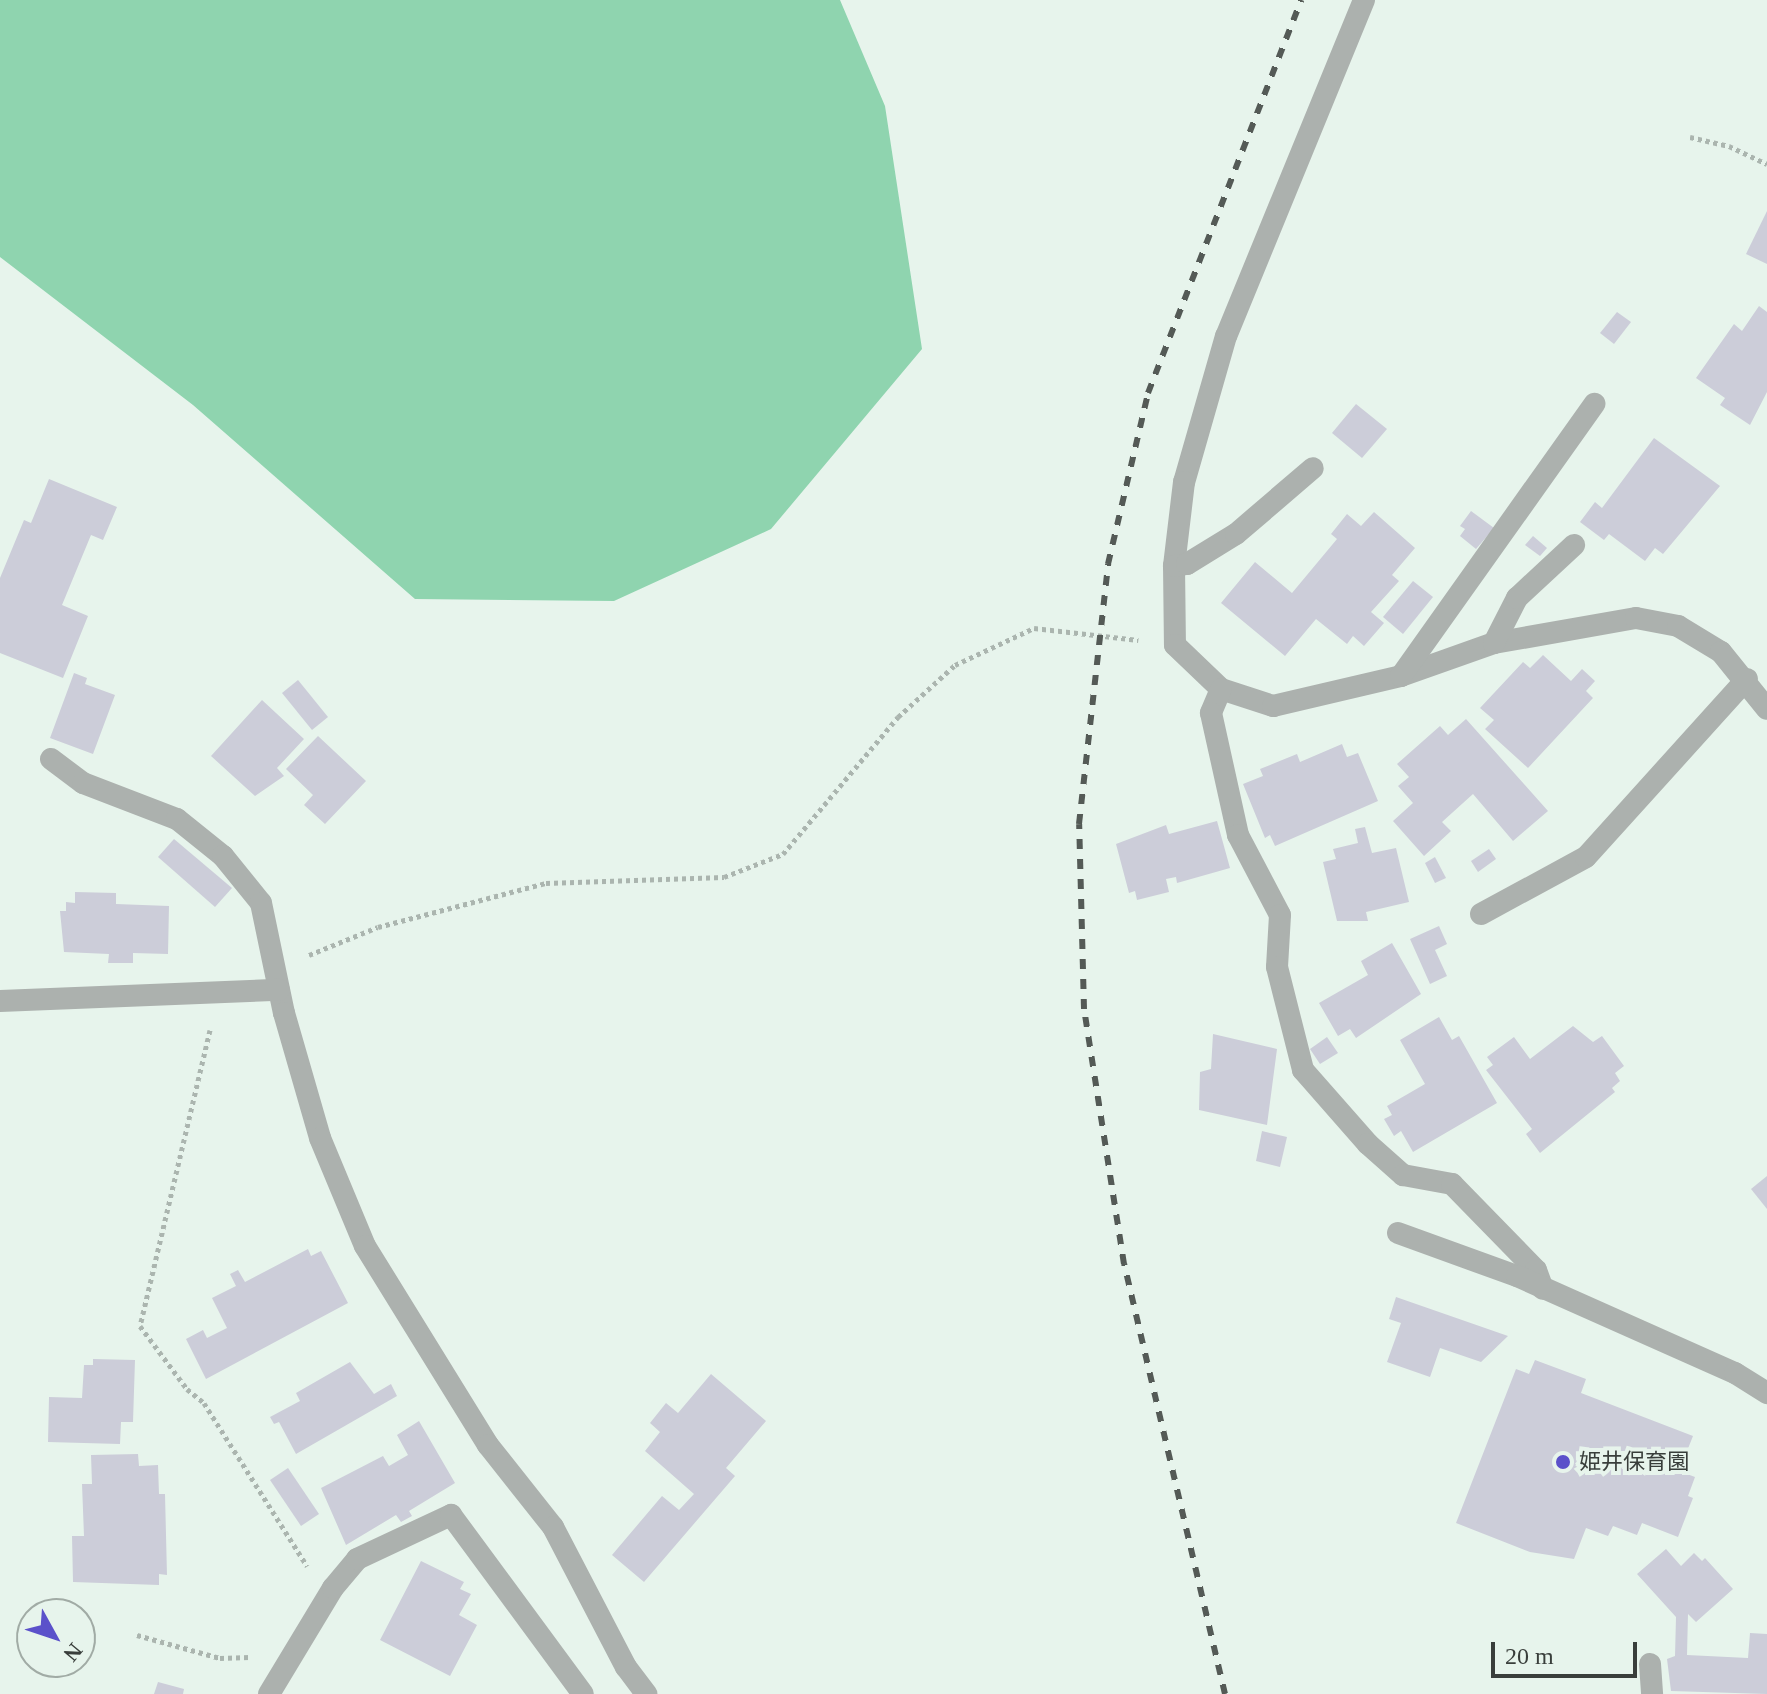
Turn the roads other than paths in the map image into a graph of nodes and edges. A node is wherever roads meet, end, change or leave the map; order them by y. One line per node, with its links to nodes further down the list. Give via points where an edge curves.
1 (1364, 0): 5 (street, via 1226,336 1184,482)
2 (1594, 404): 7 (street)
3 (1313, 468): 5 (street, via 1236,534 1187,564)
4 (1574, 545): 6 (street, via 1517,598)
5 (1174, 566): 9 (street, via 1175,645)
6 (1494, 643): 7 (street); 8 (street, via 1636,618 1678,626 1721,652)
7 (1401, 676): 9 (street, via 1273,706)
8 (1747, 679): 10 (street); 12 (street, via 1586,857)
9 (1221, 689): 16 (street, via 1211,713 1238,835 1280,915 1277,967 1303,1070 1357,1133 1403,1175 1452,1184 1536,1270)
10 (1767, 709)
11 (51, 759): 13 (street, via 83,783 177,819 223,856 261,903)
12 (1481, 914)
13 (279, 990): 14 (street); 21 (street, via 320,1138 365,1246 488,1445 553,1527 626,1667)
14 (0, 1002)
15 (1398, 1233): 16 (street)
16 (1543, 1289): 17 (street, via 1735,1373)
17 (1767, 1393)
18 (1650, 1664): 22 (street)
19 (269, 1694): 20 (street, via 333,1588 357,1559 451,1515)
20 (583, 1694)
21 (646, 1694)
22 (1652, 1694)

